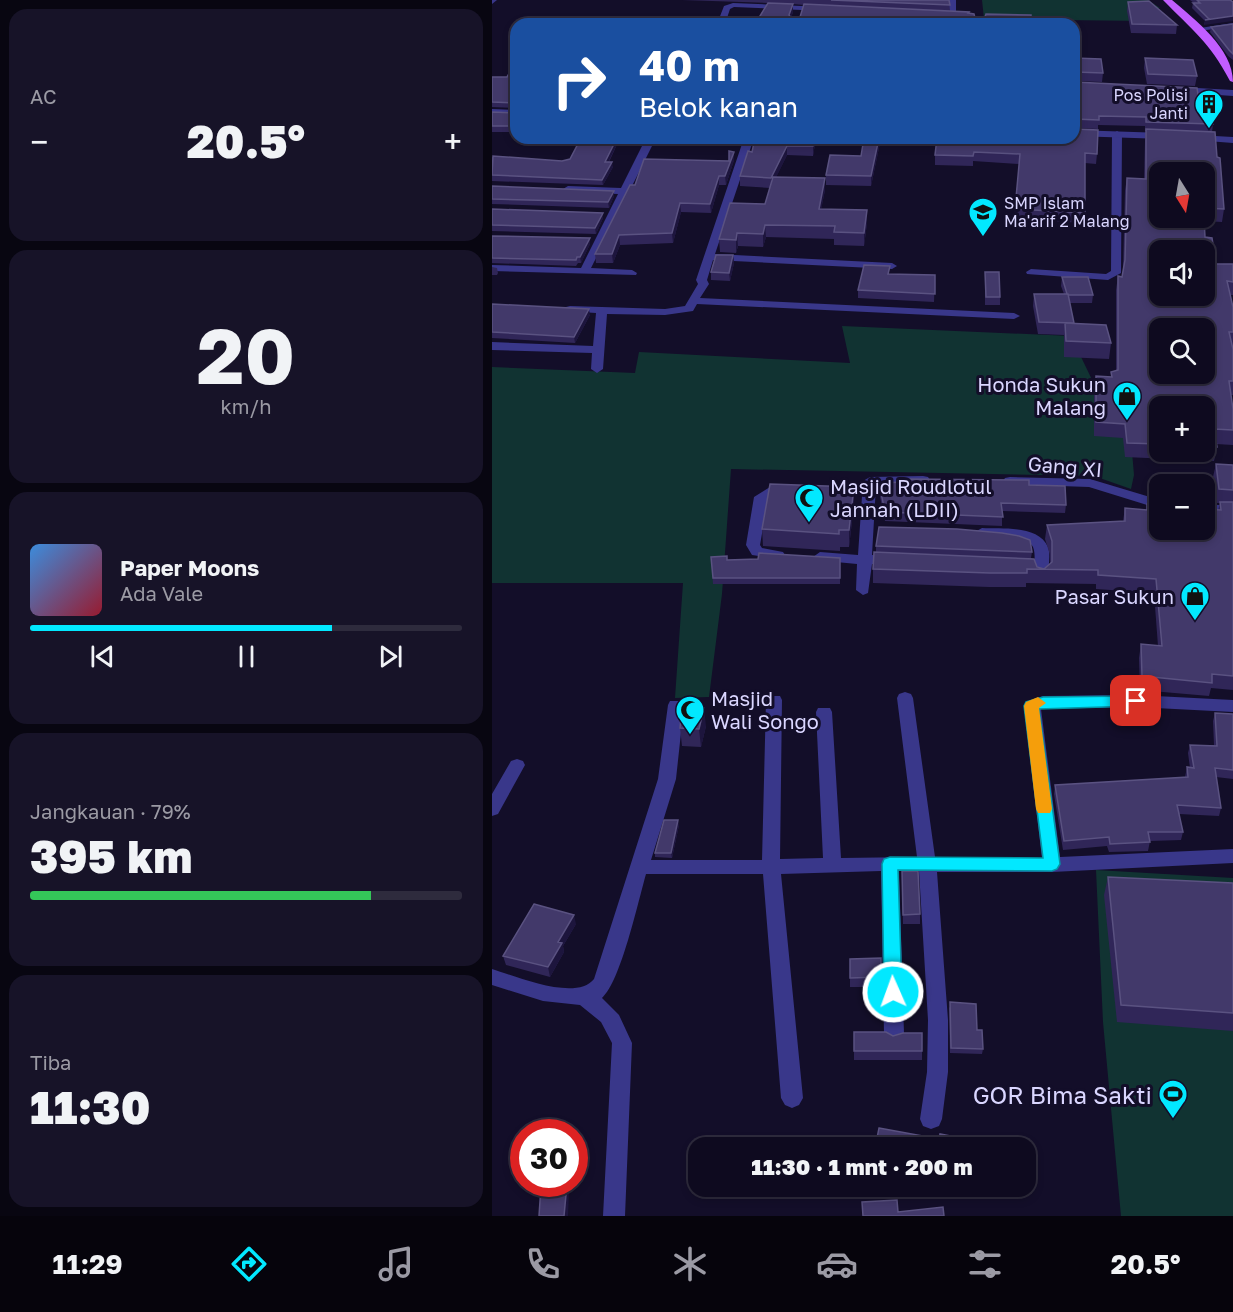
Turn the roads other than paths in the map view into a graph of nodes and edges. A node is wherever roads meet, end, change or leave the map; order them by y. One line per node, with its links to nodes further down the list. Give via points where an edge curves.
1 (952, 0): 5 (street)
2 (1167, 0): 10 (main road)
3 (835, 10): 7 (street, via 799,12 739,5 727,8)
4 (943, 15): 5 (street)
5 (953, 15): 6 (street)
6 (964, 16)
7 (723, 18)
8 (1233, 25): 9 (street)
9 (1223, 27): 10 (street); 11 (street)
10 (1197, 28): 12 (main road)
11 (1233, 32)
12 (1233, 79)
13 (1166, 89): 14 (street)
14 (1233, 93)
15 (492, 112): 16 (street)
16 (510, 113)
17 (1080, 133): 18 (street)
18 (1117, 134): 19 (street); 32 (street, via 1116,273 1108,277)
19 (1173, 137)
20 (1184, 137): 21 (street)
21 (1233, 140)
22 (648, 144): 25 (street)
23 (746, 144): 28 (street)
24 (558, 189): 25 (street)
25 (625, 191): 27 (street, via 608,213)
26 (588, 239): 27 (street)
27 (600, 239): 31 (street)
28 (710, 257): 29 (street); 34 (street, via 701,280 704,284)
29 (892, 266)
30 (492, 268): 31 (street)
31 (584, 272): 33 (street)
32 (1031, 272)
33 (632, 273)
34 (695, 298): 36 (street, via 689,309 676,312); 37 (street)
35 (558, 309): 36 (street)
36 (602, 311): 39 (street)
37 (1014, 316)
38 (492, 346): 39 (street)
39 (599, 350): 40 (street)
40 (597, 369)
41 (937, 480): 45 (street, via 874,479 868,483)
42 (994, 481): 46 (street, Gang XI, via 1090,483)
43 (798, 491): 50 (street, via 770,491 761,497 755,551)
44 (822, 492): 45 (street)
45 (869, 492): 50 (street, via 874,527)
46 (1149, 502)
47 (1215, 509): 48 (street)
48 (1233, 510)
49 (972, 531): 52 (street, via 1030,536 1041,548)
50 (865, 560): 51 (street); 53 (street)
51 (912, 562)
52 (1037, 569)
53 (863, 590)
54 (905, 698): 64 (street)
55 (774, 700): 66 (street)
56 (676, 705): 67 (street, via 667,779)
57 (1233, 706): 65 (street, via 1136,701 1043,702 1032,706)
58 (824, 712): 62 (street)
59 (517, 765): 60 (street)
60 (492, 809)
61 (1233, 856): 65 (street)
62 (832, 864): 63 (street); 66 (street)
63 (890, 864): 64 (street); 70 (street)
64 (927, 864): 65 (street); 72 (street, via 938,1062)
65 (1052, 864)
66 (771, 865): 67 (street); 71 (street)
67 (640, 867): 69 (street, via 606,975 595,993)
68 (492, 977): 69 (street, via 550,994)
69 (585, 997): 73 (street, via 616,1024 622,1043)
70 (894, 1034)
71 (792, 1098)
72 (931, 1119)
73 (614, 1216)

